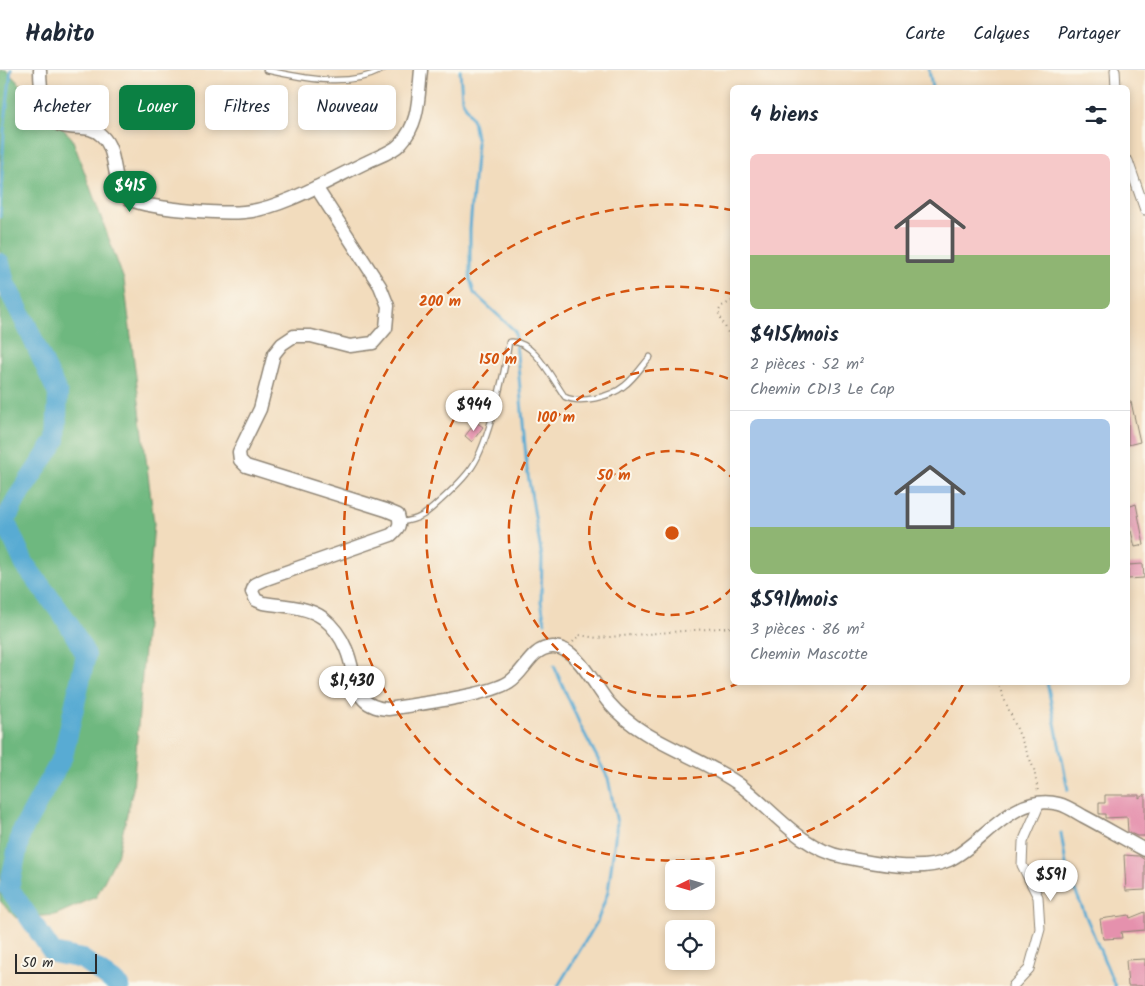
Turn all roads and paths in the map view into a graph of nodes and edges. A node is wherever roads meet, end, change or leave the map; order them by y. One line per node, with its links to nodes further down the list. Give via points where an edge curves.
1 (40, 70): 8 (main road, via 42,98 54,120 62,126 88,127 103,137 111,151 120,186 129,198 146,205 245,212 273,205)
2 (266, 70): 3 (lane, via 332,81)
3 (382, 70)
4 (421, 70): 8 (main road, via 416,121 398,146)
5 (1115, 70): 6 (street)
6 (1116, 85)
7 (1130, 168): 9 (street)
8 (316, 187): 13 (main road, via 380,286 388,306 386,328 373,343 350,346 311,336 294,336 282,344 274,354 260,409 239,452 240,460 246,466 386,510 398,515)
9 (1145, 210)
10 (730, 302): 11 (path, via 718,312)
11 (730, 337)
12 (650, 357): 13 (lane, via 624,386 605,394 571,400 565,397 529,347 516,341 509,342 483,447 473,467 422,518)
13 (400, 522): 15 (main road, via 399,528 391,534 266,579 255,584 252,592 256,600 263,603 310,611 334,628 346,650 357,689 364,701 375,708 388,709 490,690 510,682 540,649 553,646)
14 (730, 627): 15 (path, via 597,638 579,635)
15 (566, 649): 17 (main road, via 610,704 631,722 662,744 738,784 822,852 863,860 928,866 949,860 1005,817)
16 (998, 685): 17 (path, via 1034,769)
17 (1040, 803): 18 (main road, via 1060,804); 19 (street, via 1023,842 1022,865 1038,897 1040,929 1029,969)
18 (1145, 850)
19 (1013, 986)

